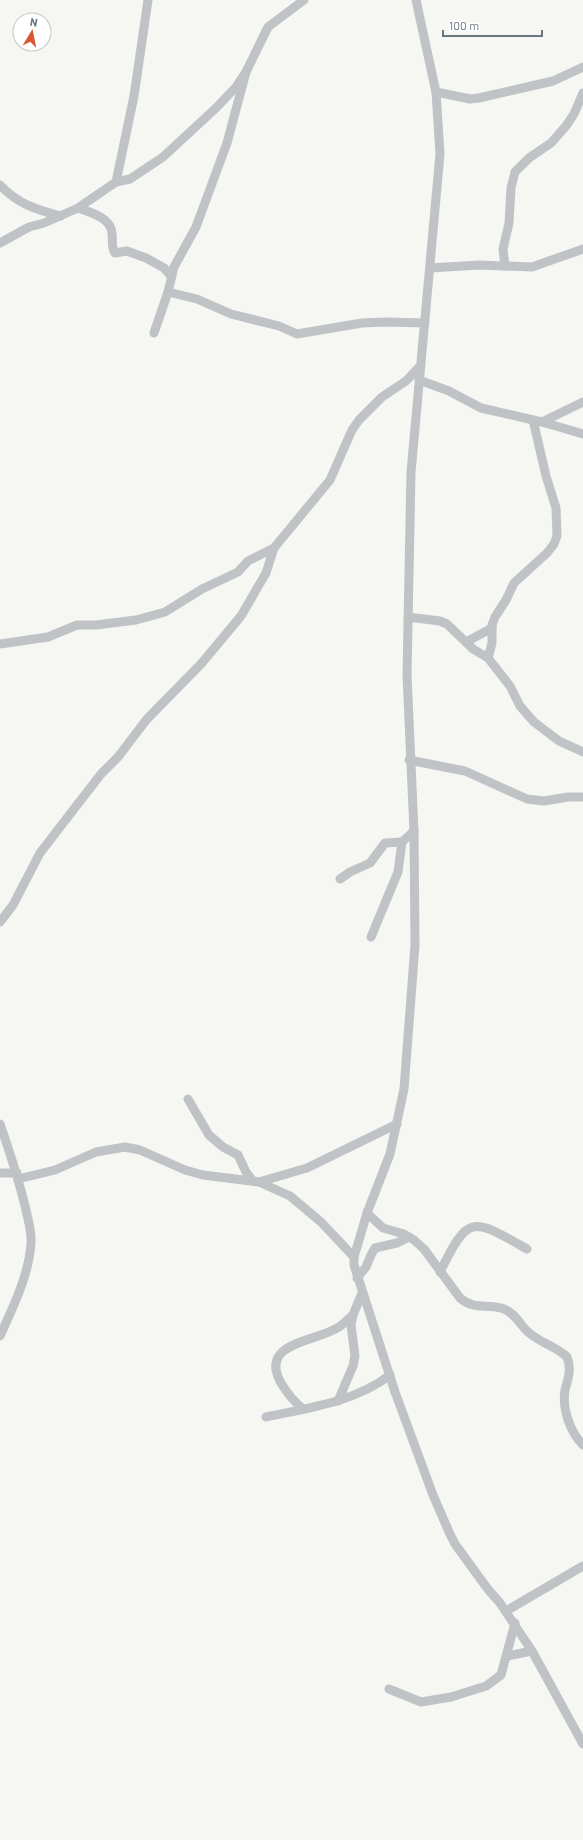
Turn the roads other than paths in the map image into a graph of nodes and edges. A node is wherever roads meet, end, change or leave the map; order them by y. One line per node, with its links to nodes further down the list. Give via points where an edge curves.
1 (148, 0): 8 (street, via 134,96)
2 (304, 0): 5 (street, via 268,27)
3 (416, 0): 6 (street)
4 (583, 67): 6 (street, via 552,81 479,98 470,99)
5 (246, 72): 8 (street, via 227,97 173,150 130,179); 16 (street, via 221,158 196,227)
6 (436, 92): 15 (street, via 440,154)
7 (583, 93): 14 (street, via 566,126 551,143 529,158 515,172 503,249)
8 (116, 182): 10 (street)
9 (0, 185): 11 (street, via 22,204)
10 (78, 208): 11 (street); 16 (street, via 106,221 112,232 115,253 127,251 146,258 162,266)
11 (61, 216): 12 (street, via 44,224 29,227)
12 (0, 243)
13 (583, 249): 14 (street, via 532,267)
14 (505, 266): 15 (street)
15 (430, 268): 18 (street)
16 (171, 276): 17 (street)
17 (168, 292): 18 (street, via 197,299 231,314 278,326 297,334 362,323); 19 (street)
18 (425, 324): 20 (street)
19 (154, 333)
20 (420, 366): 21 (street); 26 (street, via 359,420 347,439 330,480)
21 (419, 380): 23 (street, via 449,391 481,408); 27 (street, via 411,472)
22 (583, 402): 24 (street)
23 (533, 420): 24 (street); 28 (street, via 556,508 557,536 547,553 514,583 495,617)
24 (542, 422): 25 (street)
25 (583, 434)
26 (274, 548): 30 (street, via 248,561 238,572 202,589 165,612 136,620 77,625 48,637); 38 (street, via 266,573 241,616 201,664 147,719 101,774 40,853 13,906)
27 (408, 617): 29 (street, via 447,624); 33 (street)
28 (492, 628): 29 (street); 31 (street)
29 (466, 642): 31 (street)
30 (0, 644)
31 (488, 658): 32 (street, via 510,686 525,714 559,741)
32 (583, 752)
33 (409, 760): 34 (street, via 465,771 527,799 544,801); 35 (street)
34 (583, 797)
35 (414, 831): 36 (street); 42 (street, via 416,913 413,976 407,1060)
36 (402, 842): 37 (street, via 385,843 370,863); 39 (street, via 398,872)
37 (340, 879)
38 (0, 922)
39 (371, 937)
40 (188, 1099): 45 (street, via 209,1135 238,1155 246,1172)
41 (0, 1124): 44 (street)
42 (397, 1124): 45 (street, via 307,1168); 46 (street, via 390,1154)
43 (0, 1173): 44 (street)
44 (18, 1176): 45 (street, via 56,1170 96,1152 125,1147 140,1150 203,1175); 54 (street, via 31,1244 21,1286)
45 (256, 1182): 49 (street, via 290,1196 321,1222)
46 (367, 1213): 47 (street, via 383,1228); 49 (street)
47 (409, 1237): 50 (street, via 424,1249); 51 (street, via 397,1243 375,1248 366,1267)
48 (527, 1249): 50 (street, via 490,1228 471,1227 457,1239)
49 (354, 1257): 51 (street)
50 (440, 1272): 59 (street, via 467,1304 509,1312 532,1335 567,1357 570,1372 564,1407 573,1431)
51 (357, 1278): 52 (street)
52 (362, 1292): 53 (street); 55 (street)
53 (353, 1314): 56 (street, via 351,1325 355,1356); 57 (street, via 339,1327 283,1351 276,1361 275,1373 293,1401)
54 (0, 1336)
55 (390, 1375): 56 (street, via 378,1384); 61 (street, via 432,1495 455,1544)
56 (338, 1401): 57 (street)
57 (303, 1409): 58 (street)
58 (266, 1417)
59 (583, 1445)
60 (583, 1566): 61 (street)
61 (506, 1611): 62 (street)
62 (515, 1623): 63 (street); 64 (street)
63 (532, 1651): 64 (street); 66 (street)
64 (507, 1656): 65 (street, via 498,1678 486,1686 459,1695 421,1702)
65 (388, 1689)
66 (581, 1733): 67 (street)
67 (583, 1744)

